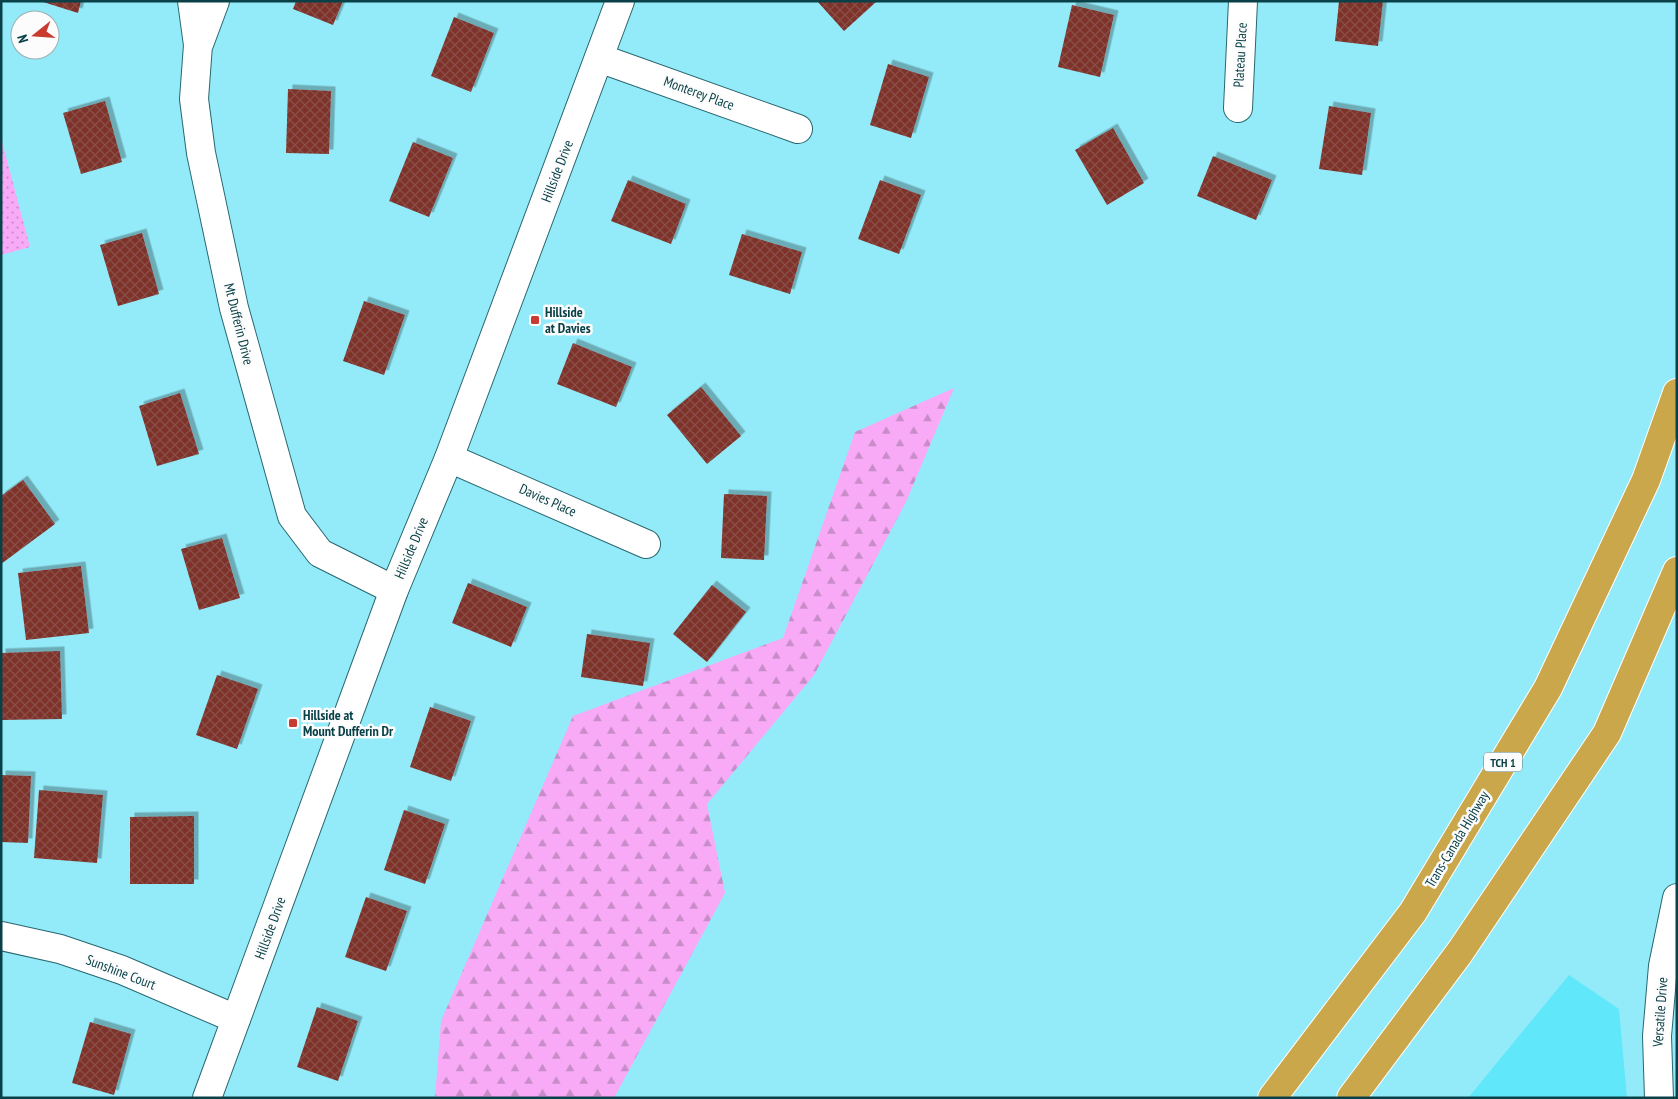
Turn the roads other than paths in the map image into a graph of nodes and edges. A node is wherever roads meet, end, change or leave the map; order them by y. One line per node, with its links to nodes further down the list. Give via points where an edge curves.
1 (192, 1): 5 (street, Mt Dufferin Drive)
2 (215, 1): 5 (street)
3 (620, 1): 6 (street, Hillside Drive)
4 (1243, 1): 7 (street, Plateau Place)
5 (198, 45): 13 (street, Mt Dufferin Drive, via 194,98 201,153 234,308 292,516 320,553)
6 (599, 58): 8 (street, Monterey Place); 10 (street, Hillside Drive)
7 (1238, 108)
8 (798, 129)
9 (1677, 393): 18 (highway, Trans-Canada Highway / TCH 1, via 1646,480 1548,688 1413,912)
10 (449, 458): 11 (street, Davies Place); 13 (street, Hillside Drive)
11 (646, 544)
12 (1677, 571): 19 (highway, via 1607,733 1460,952)
13 (394, 590): 16 (street, Hillside Drive)
14 (1677, 898): 20 (street, Versatile Drive, via 1663,966 1657,1036)
15 (1, 936): 16 (street, Sunshine Court, via 60,949 122,970)
16 (236, 1020): 17 (street, Hillside Drive)
17 (207, 1098)
18 (1272, 1098)
19 (1350, 1098)
20 (1659, 1098)

